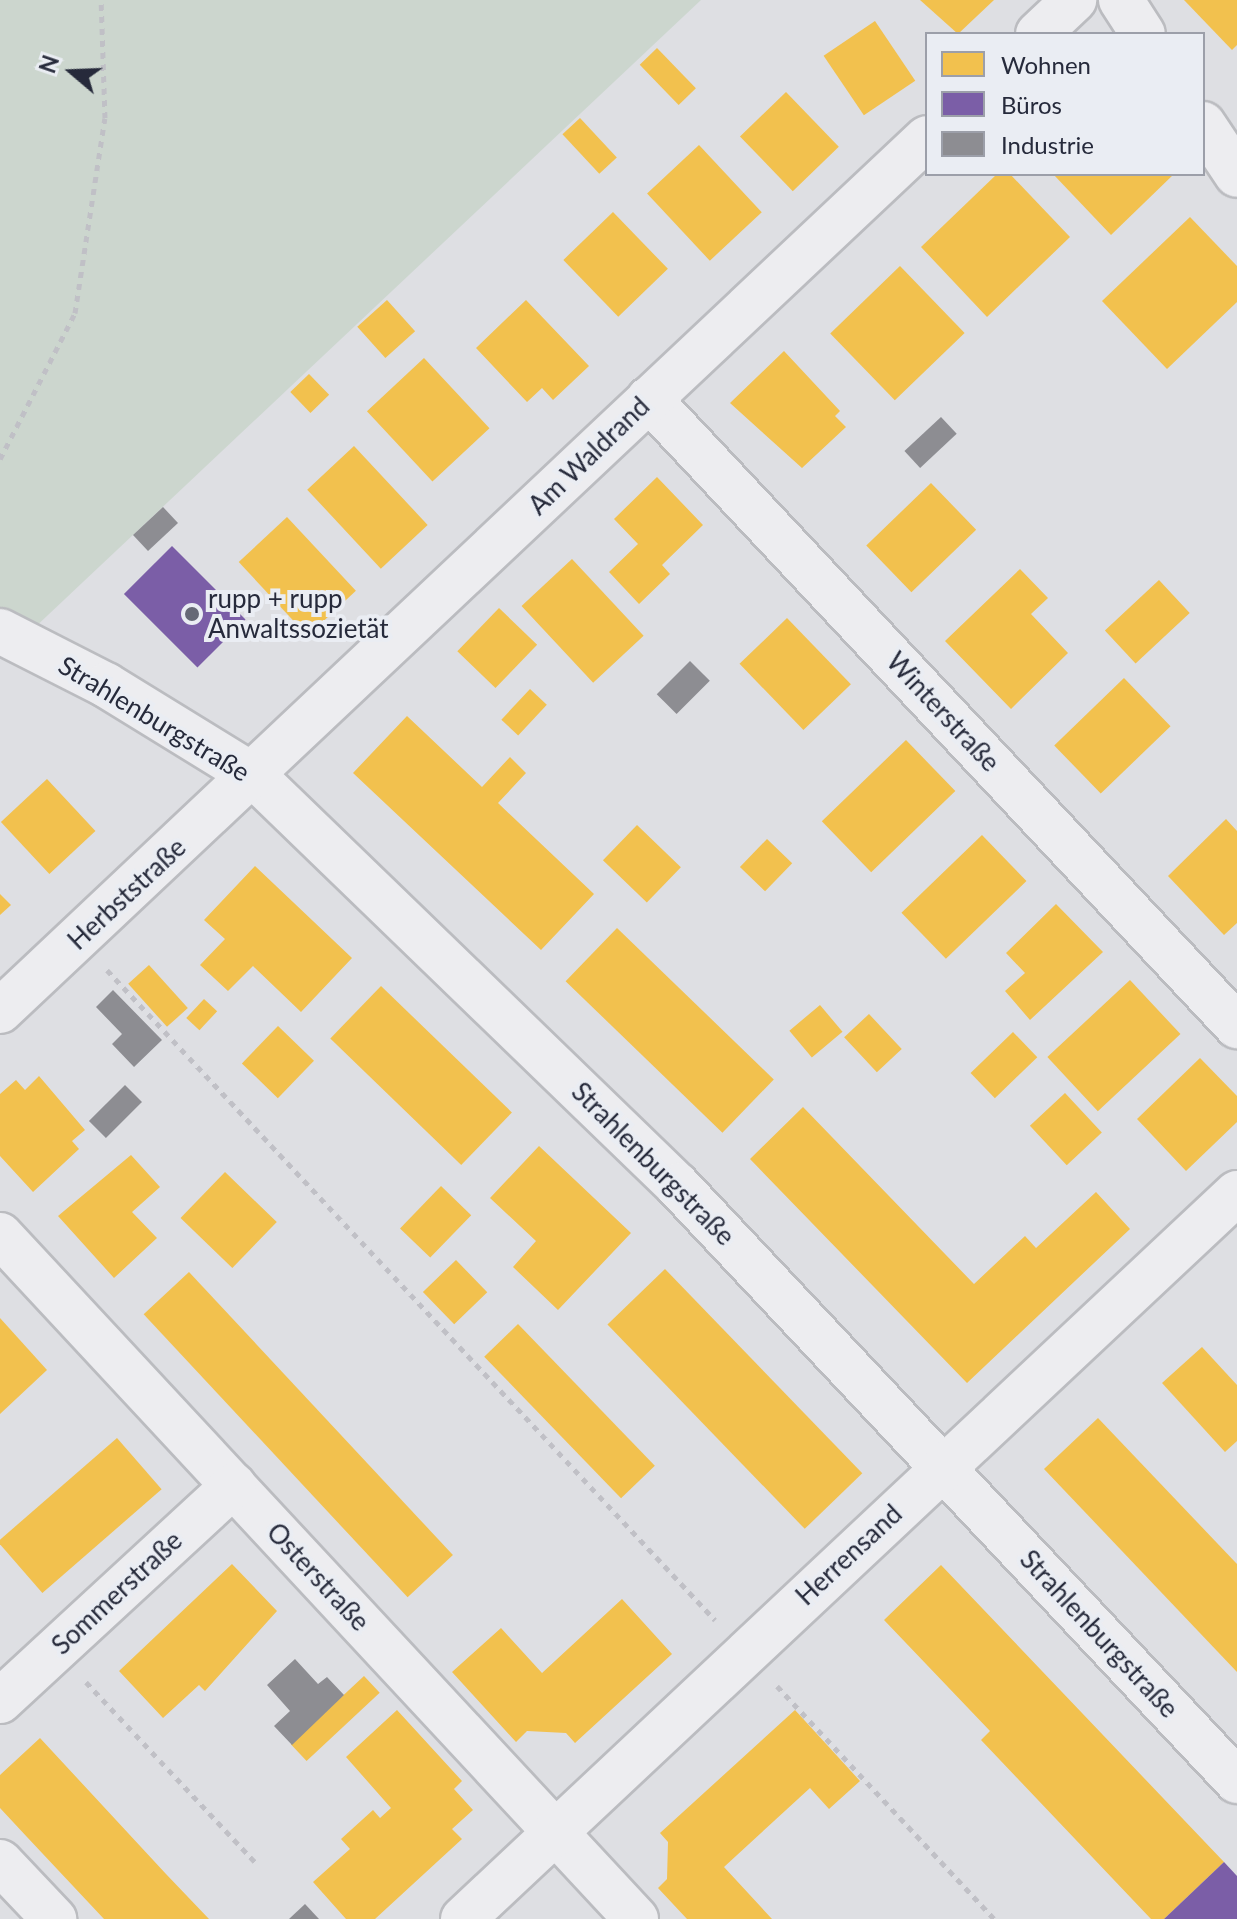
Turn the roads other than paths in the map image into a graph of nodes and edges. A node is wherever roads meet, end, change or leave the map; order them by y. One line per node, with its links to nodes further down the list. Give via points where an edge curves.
1 (1074, 0): 3 (street)
2 (1121, 0): 4 (street)
3 (1040, 32)
4 (1142, 32)
5 (1205, 127): 7 (street)
6 (925, 140): 8 (street, Am Waldrand)
7 (1237, 175)
8 (649, 399): 10 (street, Am Waldrand); 11 (street, Winterstraße)
9 (0, 631): 10 (street, Strahlenburgstraße, via 106,685)
10 (254, 776): 12 (street, Herbststraße); 15 (street, Strahlenburgstraße, via 677,1185)
11 (1231, 1008)
12 (0, 1011)
13 (1237, 1193): 15 (street, Herrensand)
14 (0, 1235): 16 (street, Osterstraße)
15 (943, 1467): 18 (street, Strahlenburgstraße); 19 (street, Herrensand)
16 (234, 1485): 17 (street, Sommerstraße); 19 (street, Osterstraße)
17 (0, 1701)
18 (1237, 1781)
19 (555, 1833): 22 (street, Herrensand); 23 (street, Osterstraße)
20 (0, 1862): 21 (street)
21 (54, 1919)
22 (463, 1919)
23 (636, 1919)

